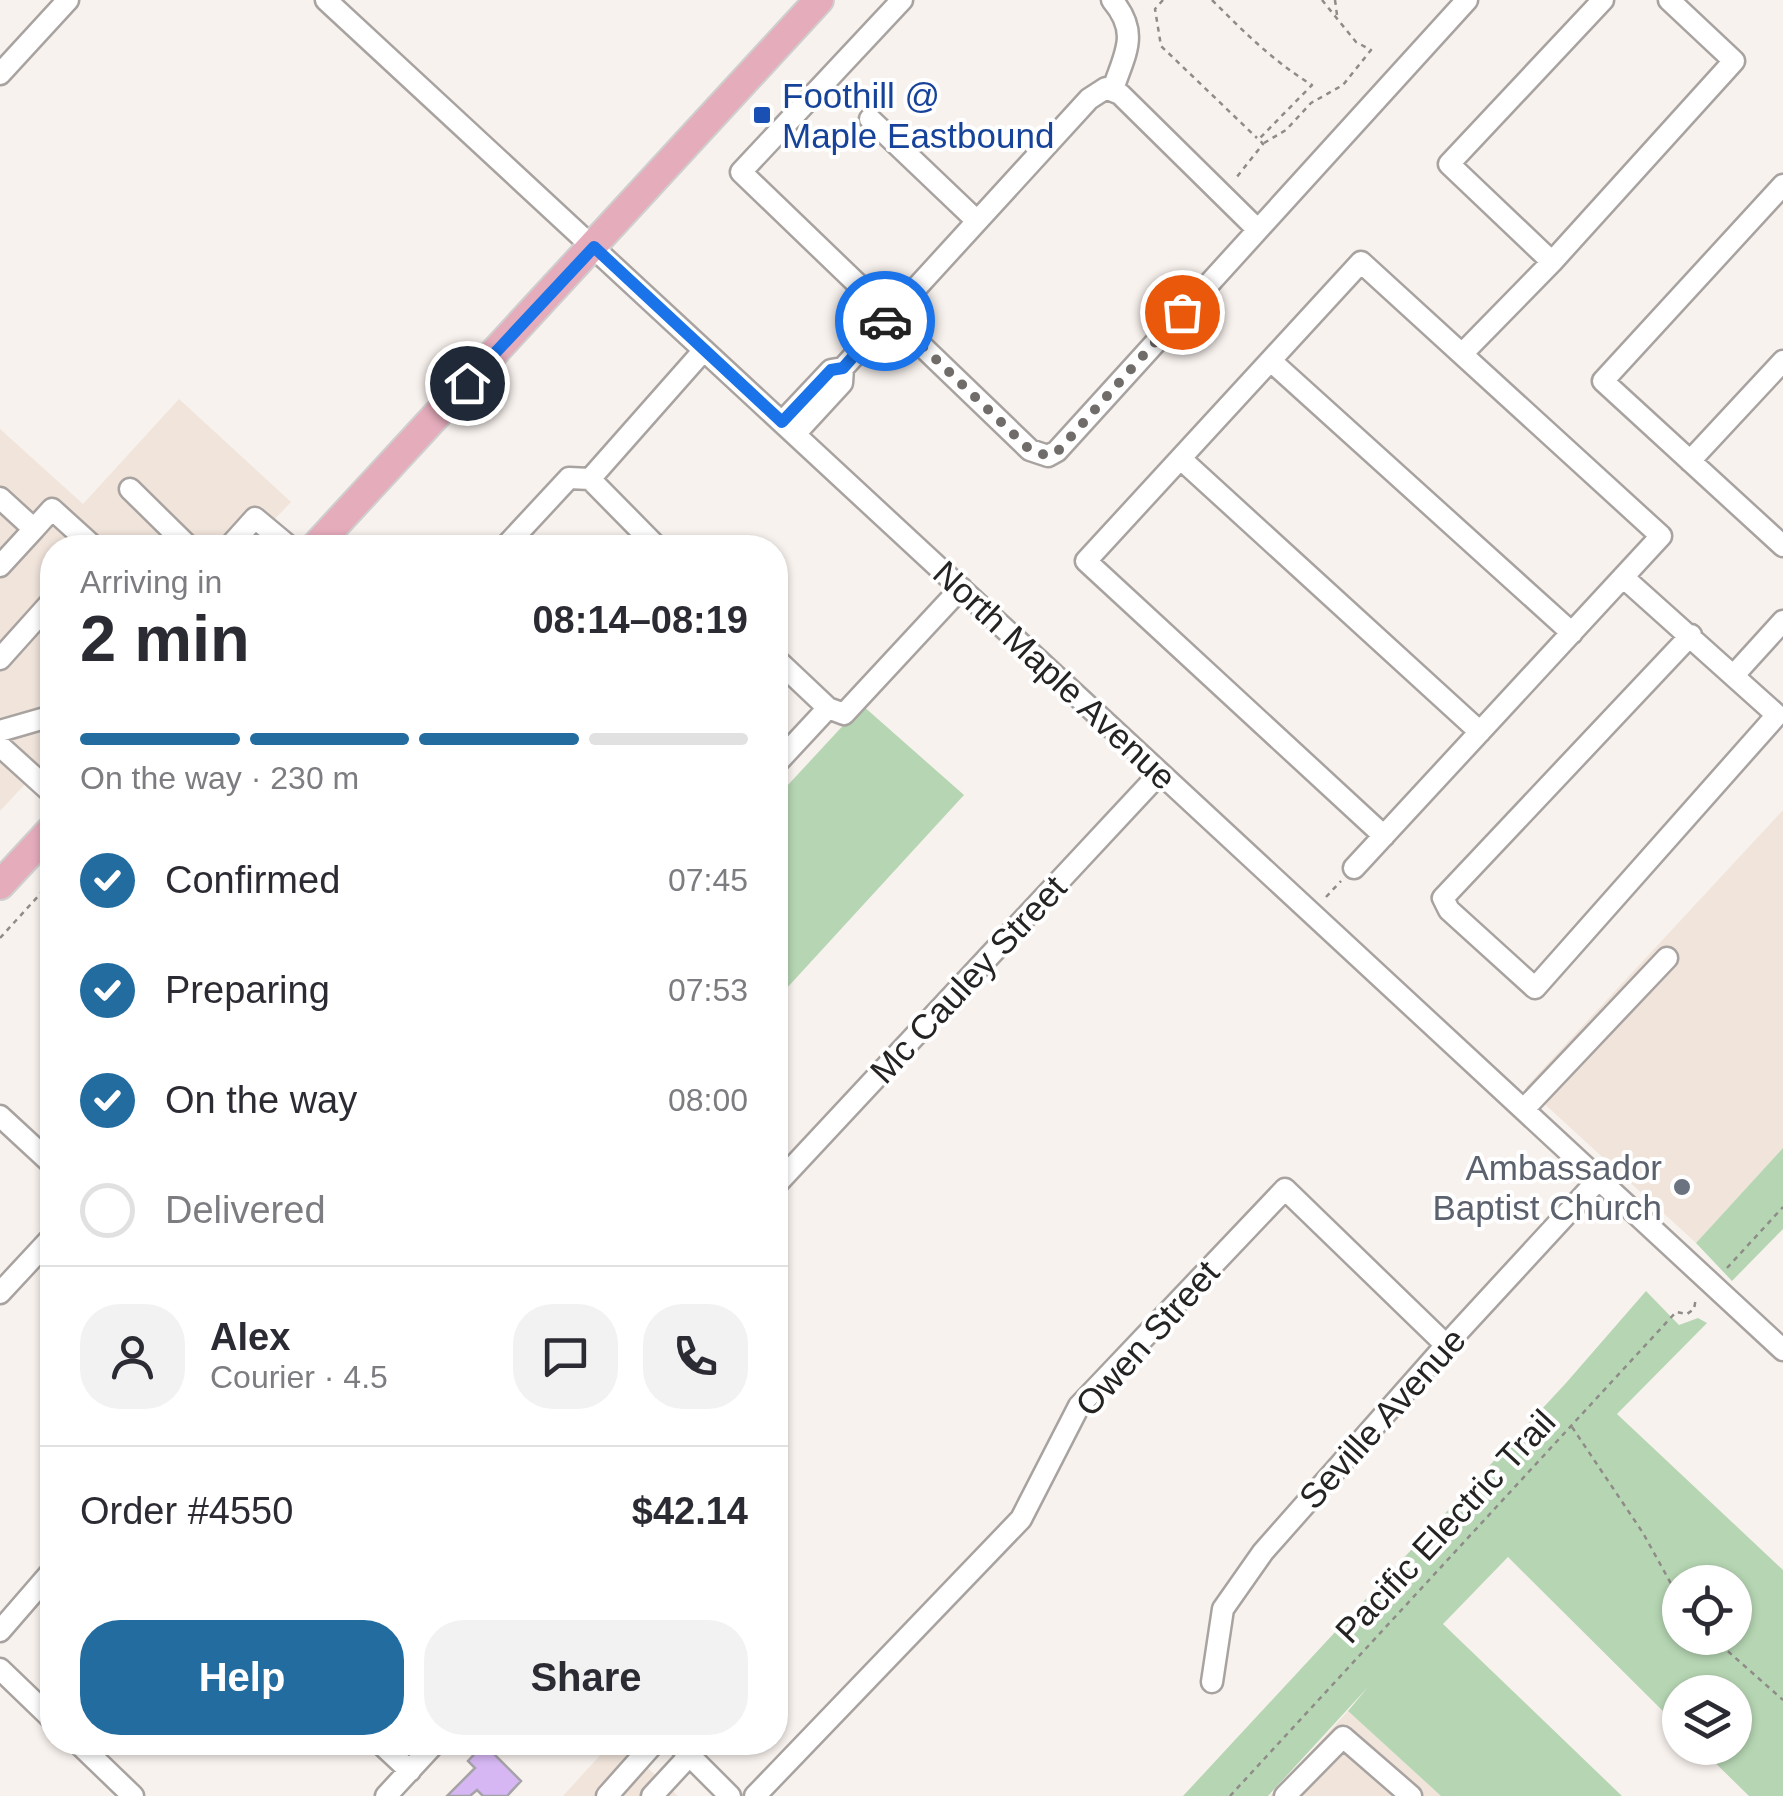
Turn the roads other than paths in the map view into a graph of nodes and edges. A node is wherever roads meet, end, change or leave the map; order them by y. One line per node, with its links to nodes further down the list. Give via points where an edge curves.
1 (68, 0): 9 (street)
2 (326, 0): 15 (street, North Maple Avenue)
3 (818, 0): 15 (main road)
4 (902, 0): 17 (street, via 741,172)
5 (1112, 0): 10 (street, via 1130,39)
6 (1468, 0): 14 (street)
7 (1602, 0): 16 (street, via 1449,164)
8 (1669, 0): 16 (street, via 1734,60)
9 (3, 66)
10 (1112, 89): 13 (street, via 1089,99); 14 (street)
11 (870, 119): 13 (street)
12 (1783, 186): 24 (street, via 1603,381)
13 (977, 221): 17 (street)
14 (1258, 229): 17 (street, via 1048,456 1030,450)
15 (594, 247): 18 (street, North Maple Avenue); 33 (main road)
16 (1552, 262): 19 (street)
17 (890, 315): 22 (street, via 843,368 831,370 818,397)
18 (704, 350): 22 (street, North Maple Avenue); 25 (street)
19 (1462, 354): 20 (street, via 1361,262); 38 (street, via 1660,536)
20 (1271, 361): 23 (street); 42 (street)
21 (1783, 361): 24 (street)
22 (789, 428): 39 (street, North Maple Avenue)
23 (1181, 458): 50 (street); 55 (street, via 1086,561)
24 (1690, 461): 36 (street)
25 (590, 478): 34 (street, via 569,478); 35 (street)
26 (130, 490): 30 (street)
27 (0, 498): 28 (street)
28 (34, 529): 29 (street, via 52,509); 37 (street)
29 (81, 535)
30 (177, 535)
31 (240, 535): 32 (street, via 256,518)
32 (276, 535)
33 (326, 535)
34 (516, 535)
35 (645, 535)
36 (1782, 542)
37 (0, 566)
38 (1623, 577): 42 (street); 43 (street)
39 (961, 588): 47 (street, via 850,711); 53 (street, North Maple Avenue)
40 (40, 620): 44 (street)
41 (1783, 620): 46 (street)
42 (1572, 632): 50 (street)
43 (1691, 634): 46 (street); 46 (street, via 1443,898 1535,988 1777,715)
44 (0, 659)
45 (788, 670): 47 (street)
46 (1734, 675)
47 (828, 708): 52 (street)
48 (40, 719): 49 (street)
49 (0, 731)
50 (1480, 732): 55 (street)
51 (0, 746): 54 (street)
52 (788, 751)
53 (1160, 773): 60 (street, North Maple Avenue); 63 (street, Mc Cauley Street)
54 (40, 782)
55 (1384, 836): 57 (street)
56 (40, 842): 58 (main road)
57 (1354, 868)
58 (0, 885)
59 (1666, 958): 60 (street)
60 (1524, 1109): 64 (street, North Maple Avenue)
61 (0, 1116): 62 (street)
62 (40, 1153)
63 (788, 1172)
64 (1600, 1179): 67 (street, Seville Avenue); 68 (street, North Maple Avenue)
65 (40, 1249): 66 (street)
66 (0, 1293)
67 (1446, 1344): 72 (street, Seville Avenue, via 1233,1594 1224,1609); 86 (street, Owen Street, via 1284,1189 1080,1406 1021,1519)
68 (1783, 1350)
69 (40, 1585): 70 (street)
70 (0, 1630)
71 (0, 1669): 73 (street)
72 (1212, 1682)
73 (40, 1707)
74 (90, 1755): 81 (street)
75 (393, 1755): 80 (street)
76 (424, 1755): 80 (street)
77 (643, 1755): 83 (street)
78 (678, 1755): 84 (street)
79 (688, 1755): 85 (street)
80 (410, 1771): 82 (street)
81 (133, 1796)
82 (386, 1796)
83 (607, 1796)
84 (652, 1796)
85 (730, 1796)
86 (755, 1796)
87 (1285, 1796): 88 (street, via 1343,1738)
88 (1411, 1796)

